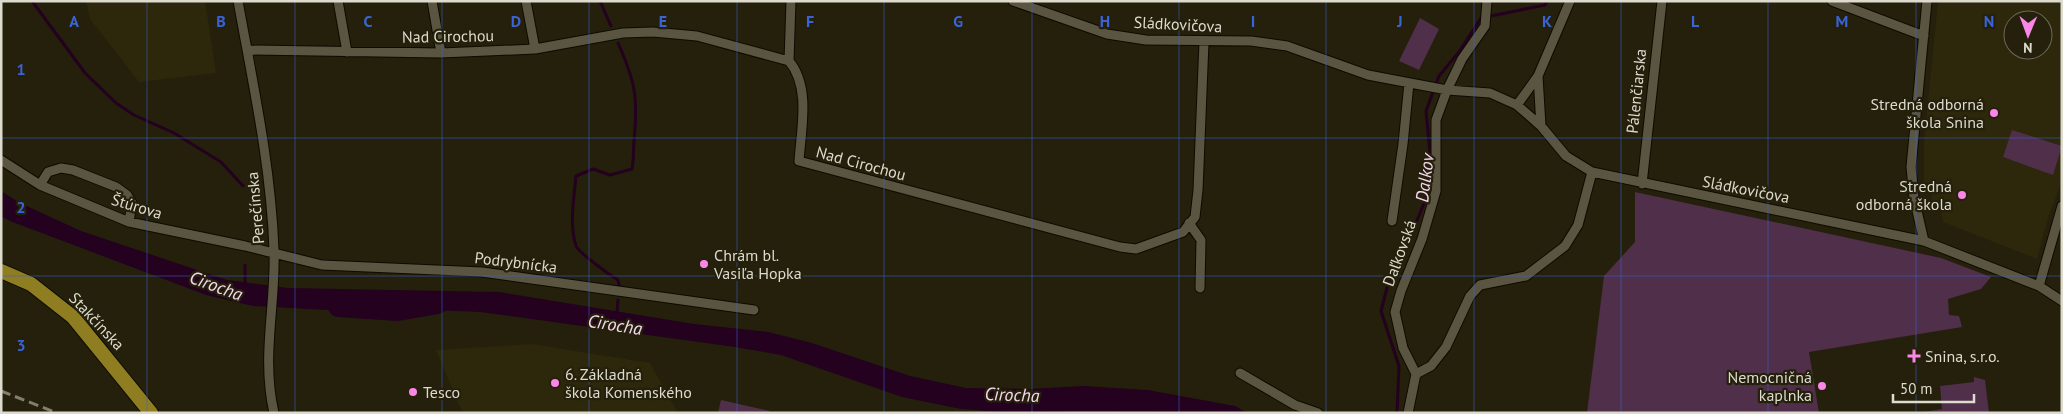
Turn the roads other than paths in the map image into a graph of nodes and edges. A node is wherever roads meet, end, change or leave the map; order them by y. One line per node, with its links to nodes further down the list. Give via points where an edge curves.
1 (238, 1): 15 (street, Perečínska)
2 (338, 1): 16 (street)
3 (432, 1): 17 (street)
4 (526, 1): 14 (street)
5 (791, 1): 18 (street)
6 (1013, 1): 13 (street, Sládkovičova, via 1107,34 1146,40)
7 (1570, 1): 19 (street)
8 (1662, 1): 26 (street, Pálenčiarska)
9 (1832, 1): 12 (street)
10 (1927, 1): 12 (street)
11 (1486, 6): 21 (street, Daľkovská, via 1485,24)
12 (1924, 36): 32 (street, via 1911,167)
13 (1204, 42): 20 (street, Sládkovičova, via 1251,41 1287,46 1368,75); 31 (street, via 1198,190 1195,216)
14 (535, 48): 17 (street, Nad Cirochou); 18 (street, Nad Cirochou, via 623,33 654,32 697,36)
15 (247, 50): 16 (street, Nad Cirochou); 33 (street, Perečínska, via 268,170)
16 (347, 52): 17 (street, Nad Cirochou)
17 (442, 53)
18 (789, 61): 31 (street, Nad Cirochou, via 797,71 803,100 799,162 1120,247 1136,249 1183,232)
19 (1538, 76): 22 (street); 23 (street)
20 (1409, 83): 21 (street, Sládkovičova); 29 (street)
21 (1444, 89): 22 (street, Sládkovičova, via 1490,93); 40 (street, Daľkovská, via 1436,120 1436,191 1395,312 1403,348)
22 (1517, 105): 23 (street, Sládkovičova)
23 (1542, 126): 25 (street, Sládkovičova, via 1566,156)
24 (1, 160): 27 (street, Štúrova)
25 (1592, 172): 26 (street, Sládkovičova); 40 (street, via 1578,225 1565,246 1526,276 1480,285 1470,296 1446,347 1431,366)
26 (1642, 184): 32 (street, Sládkovičova)
27 (40, 185): 30 (street, Štúrova); 30 (street, via 48,172 60,168 116,186 132,203)
28 (2062, 206): 35 (street)
29 (1392, 221)
30 (129, 222): 33 (street, Štúrova)
31 (1189, 224): 36 (street, via 1201,240)
32 (1924, 241): 35 (street, Sládkovičova)
33 (274, 252): 38 (street, Podrybnícka, via 331,266 482,272); 42 (street, Perečínska, via 268,386)
34 (1, 271): 41 (main road, Stakčínska, via 31,284 73,317)
35 (2039, 286): 37 (street, Sládkovičova)
36 (1200, 288)
37 (2062, 301)
38 (754, 310)
39 (1240, 373): 43 (street, via 1295,405)
40 (1416, 374): 44 (street)
41 (152, 413)
42 (274, 413)
43 (1318, 413)
44 (1408, 413)

